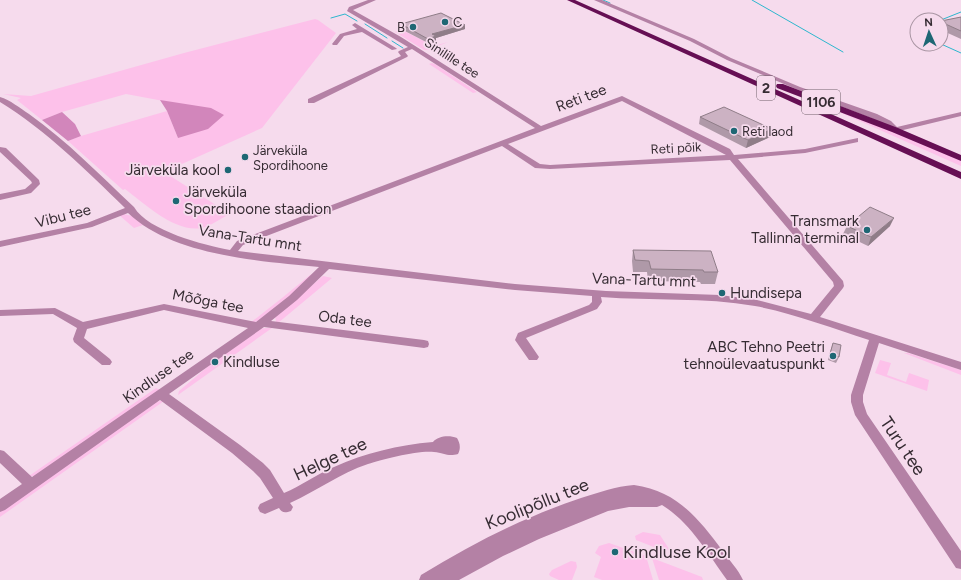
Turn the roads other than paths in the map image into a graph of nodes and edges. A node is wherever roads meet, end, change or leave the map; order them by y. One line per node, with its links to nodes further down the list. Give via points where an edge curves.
1 (369, 0): 5 (street, Sinilille tee, via 349,9)
2 (570, 0): 22 (highway, 2)
3 (580, 0): 10 (highway, 2)
4 (597, 0): 15 (street, via 692,40 728,59 874,116)
5 (369, 21): 6 (street, via 352,23); 8 (street, Sinilille tee)
6 (361, 30): 7 (street, via 342,35); 9 (street)
7 (335, 44)
8 (413, 47): 12 (street, via 401,52 405,56); 14 (street, Sinilille tee)
9 (394, 49)
10 (747, 74): 15 (highway, 1106); 21 (highway, 2)
11 (0, 99): 24 (street, Vana-Tartu mnt, via 28,117 65,147)
12 (311, 101)
13 (961, 114): 15 (street)
14 (541, 129): 17 (street, Reti tee); 19 (street, Reti tee, via 622,98 727,151)
15 (895, 130): 20 (highway, 1106)
16 (855, 140): 19 (street, Reti põik, via 805,151)
17 (503, 144): 19 (street, Reti põik, via 538,166 550,167); 26 (street, Reti tee, via 260,236)
18 (0, 149): 23 (street, via 35,180 36,184 28,191)
19 (733, 157): 32 (street, Reti tee, via 838,281 839,286)
20 (961, 158)
21 (961, 170)
22 (961, 176)
23 (0, 197)
24 (131, 209): 25 (street, Vibu tee, via 89,225); 26 (street, Vana-Tartu mnt, via 147,224 173,238)
25 (0, 244)
26 (234, 251): 27 (street, Vana-Tartu mnt, via 262,258)
27 (328, 264): 28 (street, Vana-Tartu mnt); 33 (street, Kindluse tee, via 293,298)
28 (515, 288): 29 (street, Vana-Tartu mnt); 30 (street, Vana-Tartu mnt, via 720,298)
29 (596, 297): 30 (street, Vana-Tartu mnt); 37 (street, via 597,302 593,307 522,336 520,340)
30 (770, 307): 32 (street, Vana-Tartu mnt)
31 (0, 313): 34 (street, via 56,311 77,326)
32 (813, 318): 35 (street, Vana-Tartu mnt)
33 (259, 325): 34 (street, Mõõga tee, via 164,307); 36 (street, Oda tee); 40 (street, Kindluse tee)
34 (83, 326): 38 (street, via 78,339)
35 (875, 338): 39 (street, Vana-Tartu mnt); 48 (street, Turu tee, via 857,395 861,415)
36 (424, 344)
37 (533, 356)
38 (106, 362)
39 (961, 366)
40 (160, 394): 43 (street, Kindluse tee); 45 (street, via 258,467)
41 (436, 448): 45 (street, Helge tee, via 406,450 366,459 338,471)
42 (0, 455): 43 (street)
43 (31, 484): 46 (street, Kindluse tee)
44 (669, 501): 49 (street, Koolipõllu tee, via 635,491 609,495 573,506 458,559); 50 (street, via 636,500 614,504 530,535); 51 (street, Koolipõllu tee, via 686,516)
45 (284, 503): 47 (street, Helge tee)
46 (0, 506)
47 (265, 508)
48 (961, 563)
49 (426, 580)
50 (446, 580)
51 (736, 580)

